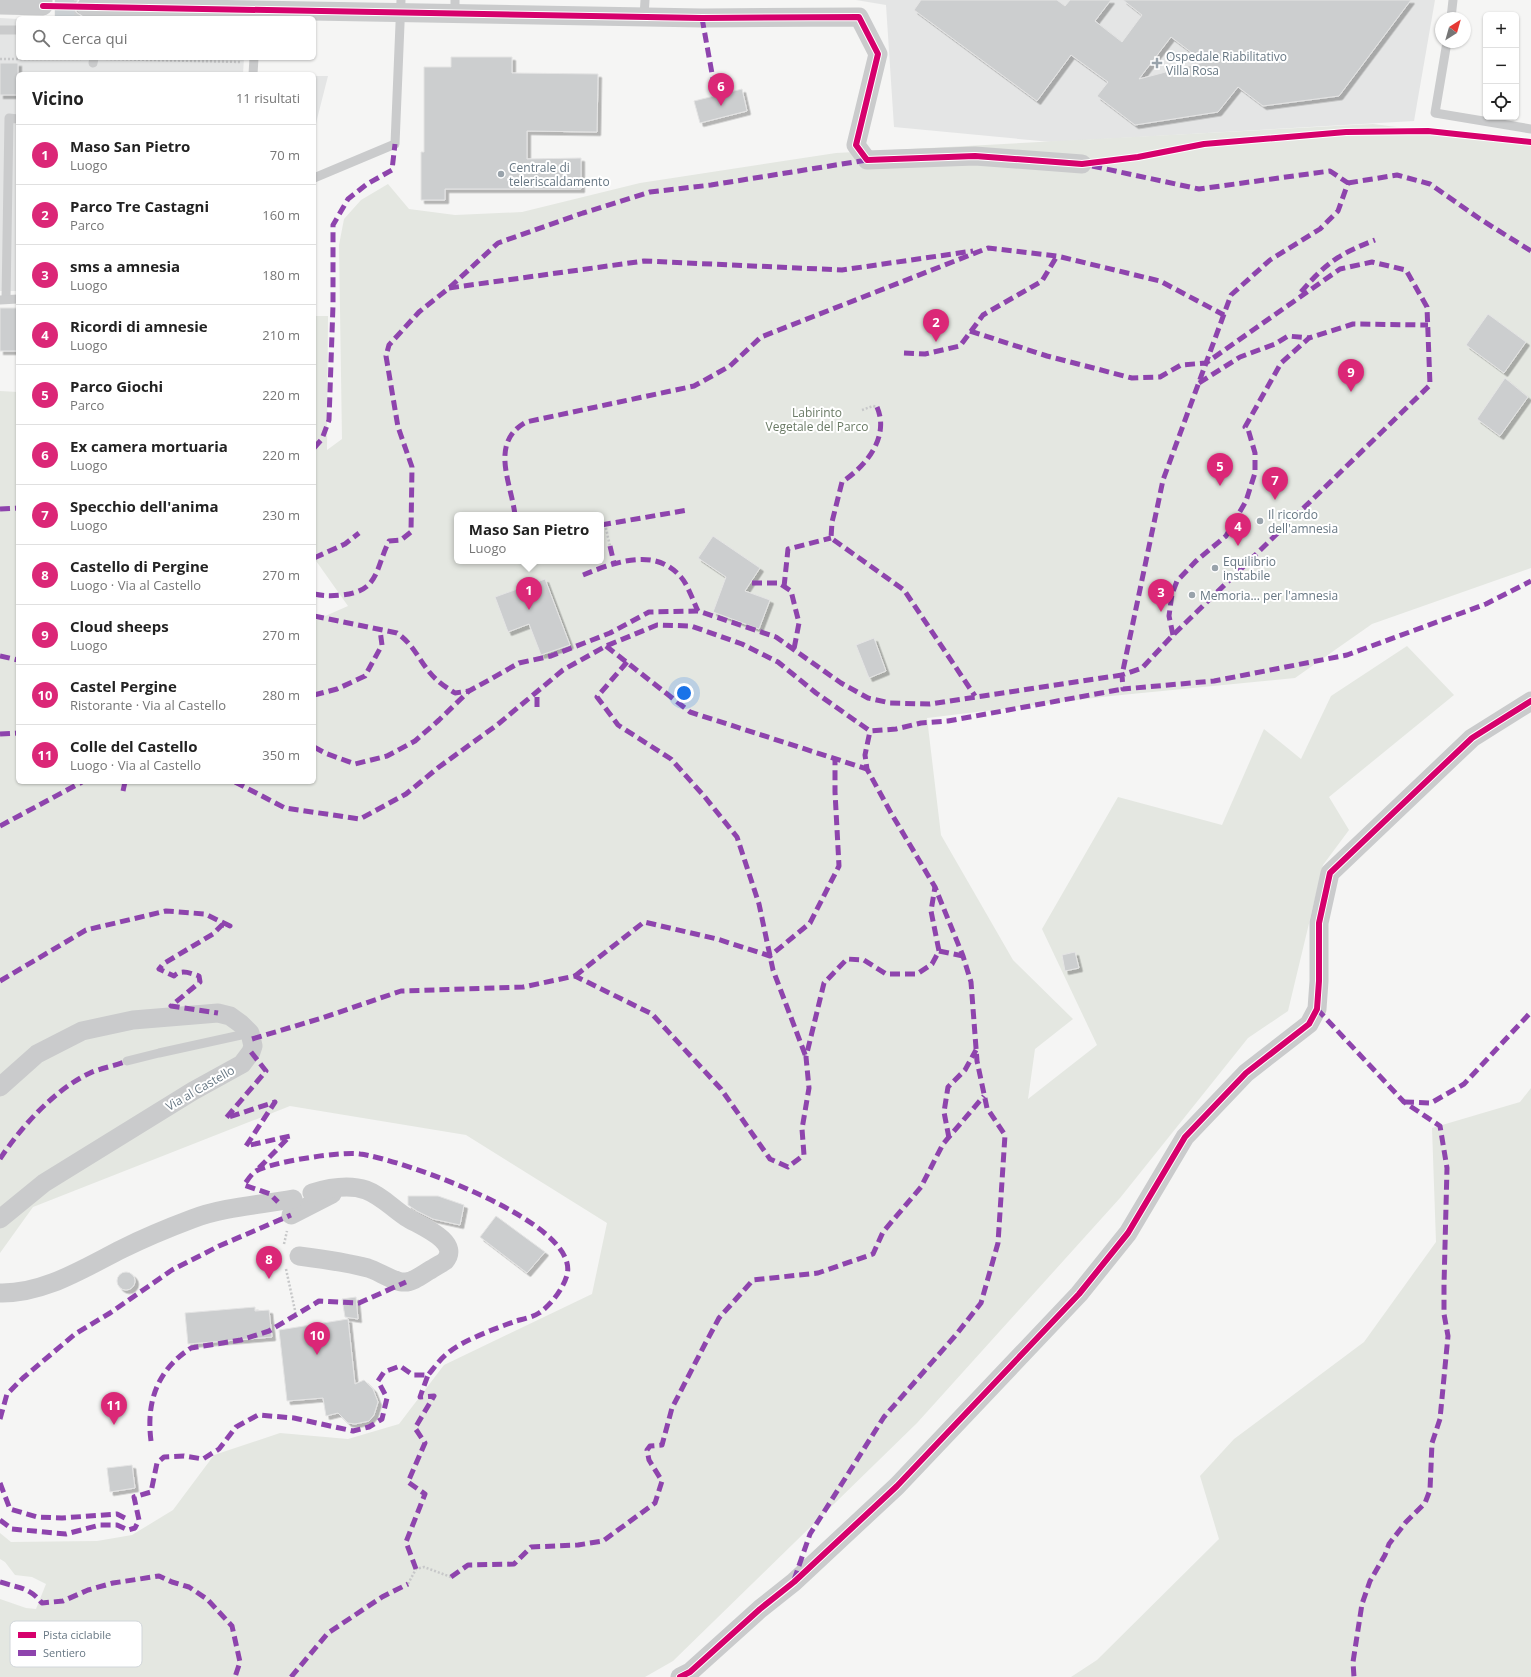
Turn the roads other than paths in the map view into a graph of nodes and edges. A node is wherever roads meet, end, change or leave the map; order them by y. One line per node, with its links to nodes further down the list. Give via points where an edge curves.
1 (1454, 0): 9 (lane)
2 (47, 4): 3 (street)
3 (0, 5)
4 (401, 7): 5 (street); 10 (street); 19 (lane, via 395,144)
5 (455, 7): 7 (street)
6 (837, 8): 7 (street); 18 (street, via 859,17 878,54 856,145 867,160 975,156)
7 (644, 9)
8 (93, 11): 10 (street)
9 (1452, 12)
10 (255, 14)
11 (0, 30): 12 (lane)
12 (16, 30)
13 (1446, 48): 17 (lane, via 1435,113)
14 (254, 60): 15 (lane)
15 (253, 72)
16 (16, 119): 21 (lane, via 9,118)
17 (1531, 129)
18 (1082, 164)
19 (316, 177)
20 (16, 299): 21 (lane)
21 (3, 300)
22 (1531, 701): 31 (street, via 1472,738 1330,873 1318,923 1317,1009 1309,1024 1246,1073 1185,1137 1128,1233 1079,1294 896,1486 794,1582 690,1672)
23 (250, 1033): 24 (lane); 25 (street, via 230,1016 218,1013 132,1020 82,1031 37,1054); 28 (street, Via al Castello, via 253,1046 242,1064 193,1091 44,1183)
24 (127, 1061)
25 (0, 1087)
26 (344, 1188): 27 (street, via 332,1187); 29 (street, via 366,1190 440,1238 448,1246 449,1251 445,1260 406,1282 370,1269); 30 (street, via 292,1207 235,1208 193,1218 124,1248 70,1276 27,1291)
27 (312, 1193)
28 (0, 1219)
29 (299, 1256)
30 (0, 1293)
31 (680, 1677)

